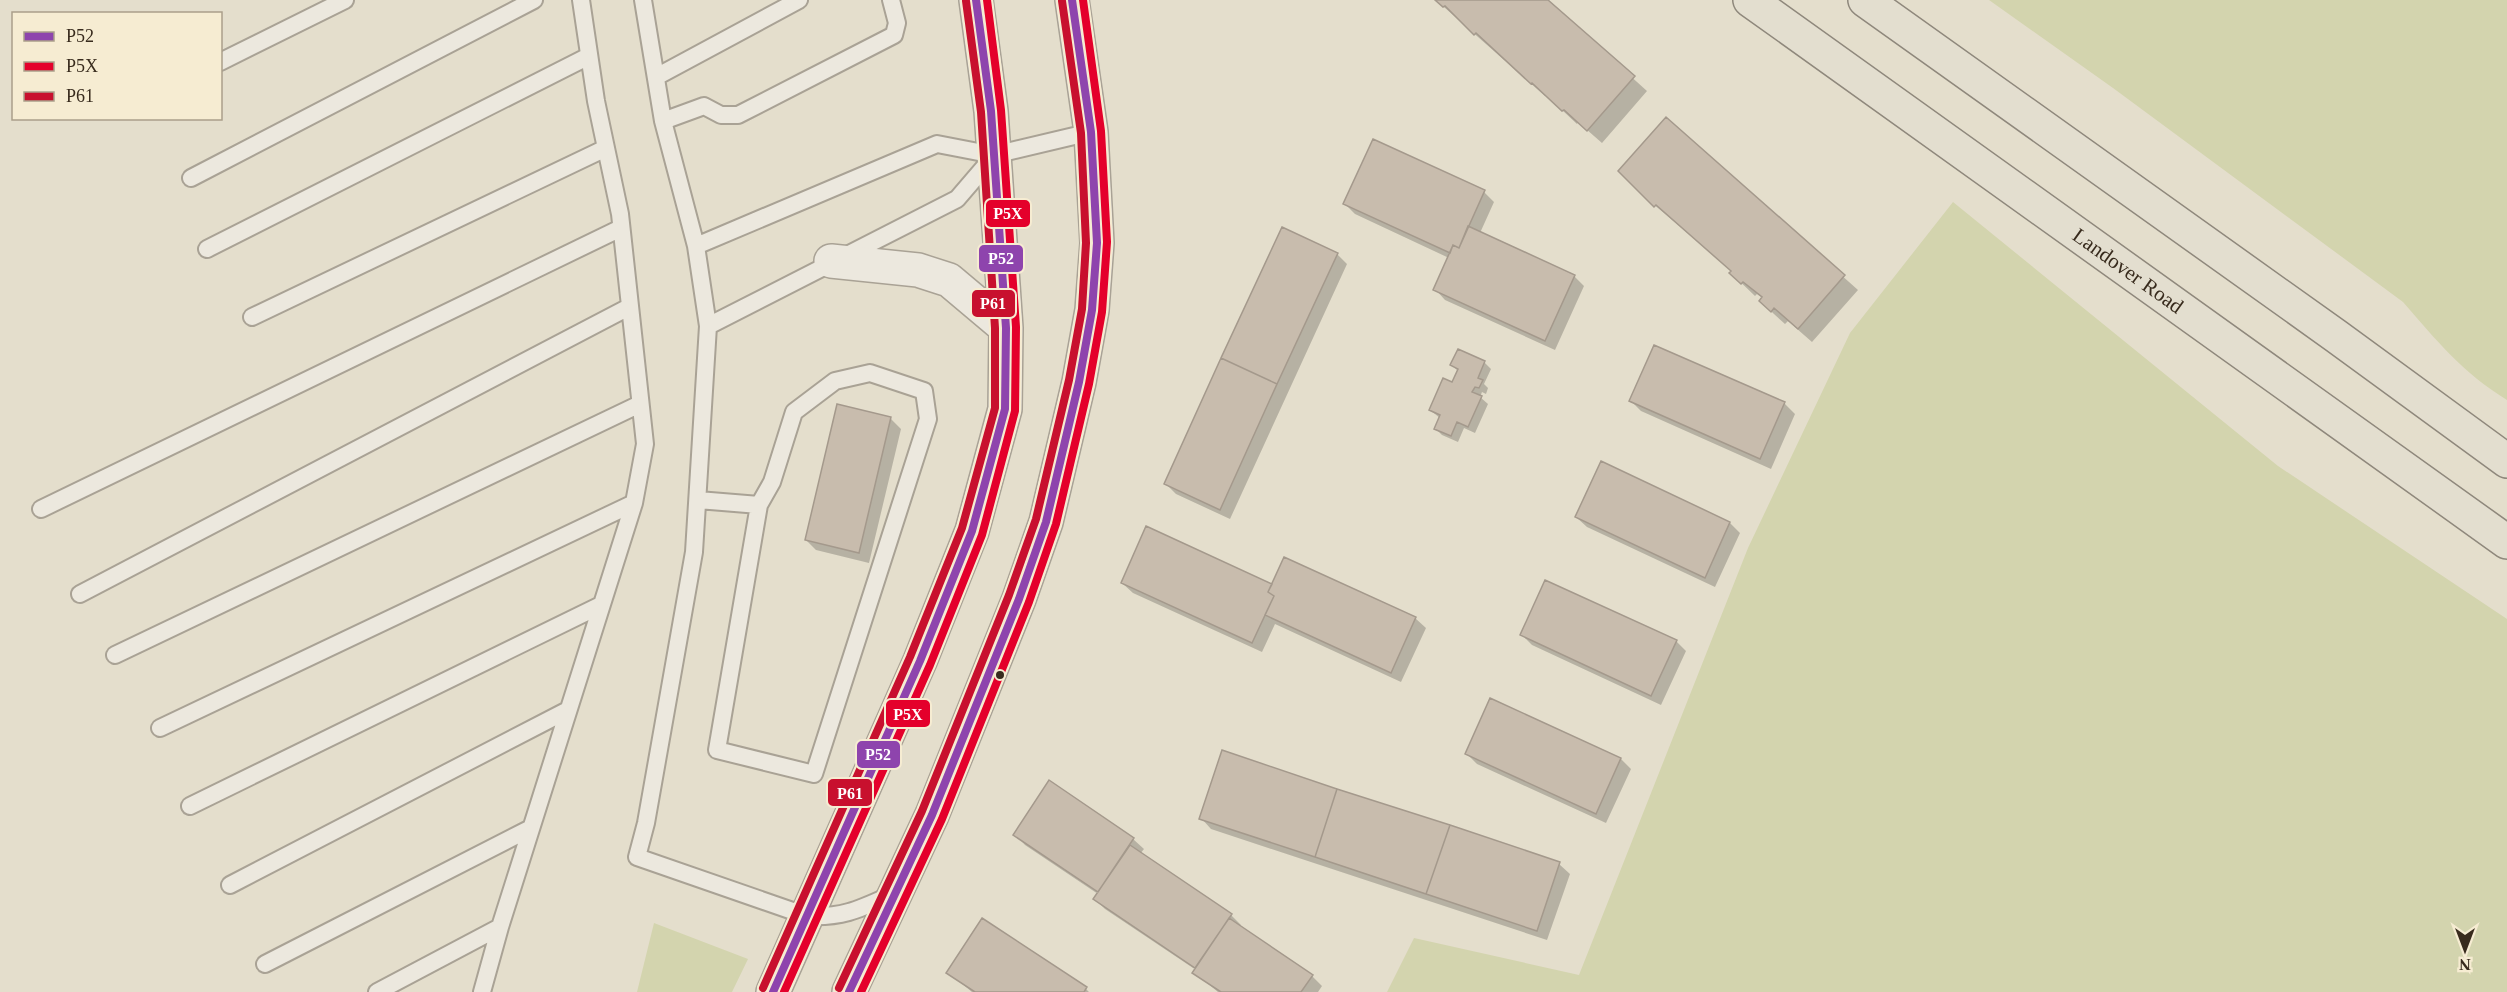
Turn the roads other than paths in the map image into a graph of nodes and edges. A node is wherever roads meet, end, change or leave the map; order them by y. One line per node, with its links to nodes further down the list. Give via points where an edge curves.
1 (345, 0): 12 (lane)
2 (534, 0): 18 (lane)
3 (581, 0): 11 (lane)
4 (643, 0): 13 (lane)
5 (799, 0): 13 (lane)
6 (891, 0): 14 (lane, via 897,23 894,35 738,115 721,115 704,106)
7 (976, 0): 17 (street)
8 (1072, 0): 15 (street)
9 (1749, 0): 33 (main road, Landover Road)
10 (1866, 0): 28 (main road)
11 (589, 56): 16 (lane); 21 (lane)
12 (222, 61)
13 (656, 77): 14 (lane)
14 (663, 121): 20 (lane)
15 (1091, 132): 17 (lane); 42 (street, via 1097,243 1092,310 1046,522 978,703)
16 (606, 148): 19 (lane); 24 (lane)
17 (994, 155): 20 (lane, via 937,144); 22 (lane, via 957,199); 26 (street)
18 (191, 178)
19 (621, 228): 23 (lane); 32 (lane)
20 (696, 246): 25 (lane)
21 (207, 249)
22 (831, 261): 25 (lane); 26 (street, via 918,270 949,280)
23 (629, 308): 27 (lane); 34 (lane)
24 (252, 318)
25 (708, 326): 29 (lane)
26 (1006, 328): 43 (street, via 1005,409 972,531 920,661)
27 (640, 404): 30 (lane, via 645,444); 36 (lane)
28 (2507, 461)
29 (698, 500): 31 (lane); 43 (lane, via 694,552 637,857)
30 (634, 503): 35 (lane); 38 (lane)
31 (759, 505): 31 (lane, via 772,482 794,412 835,381 870,373 924,391 928,419 814,774 717,750)
32 (41, 509)
33 (2507, 542)
34 (80, 594)
35 (601, 605): 37 (lane); 39 (lane)
36 (115, 655)
37 (568, 710): 40 (lane); 41 (lane)
38 (160, 728)
39 (190, 806)
40 (531, 828): 44 (lane); 45 (lane)
41 (230, 885)
42 (895, 893): 43 (lane, via 832,917); 49 (street)
43 (807, 916): 48 (street)
44 (500, 927): 46 (lane); 47 (lane)
45 (266, 964)
46 (377, 992)
47 (482, 992)
48 (773, 992)
49 (849, 992)

